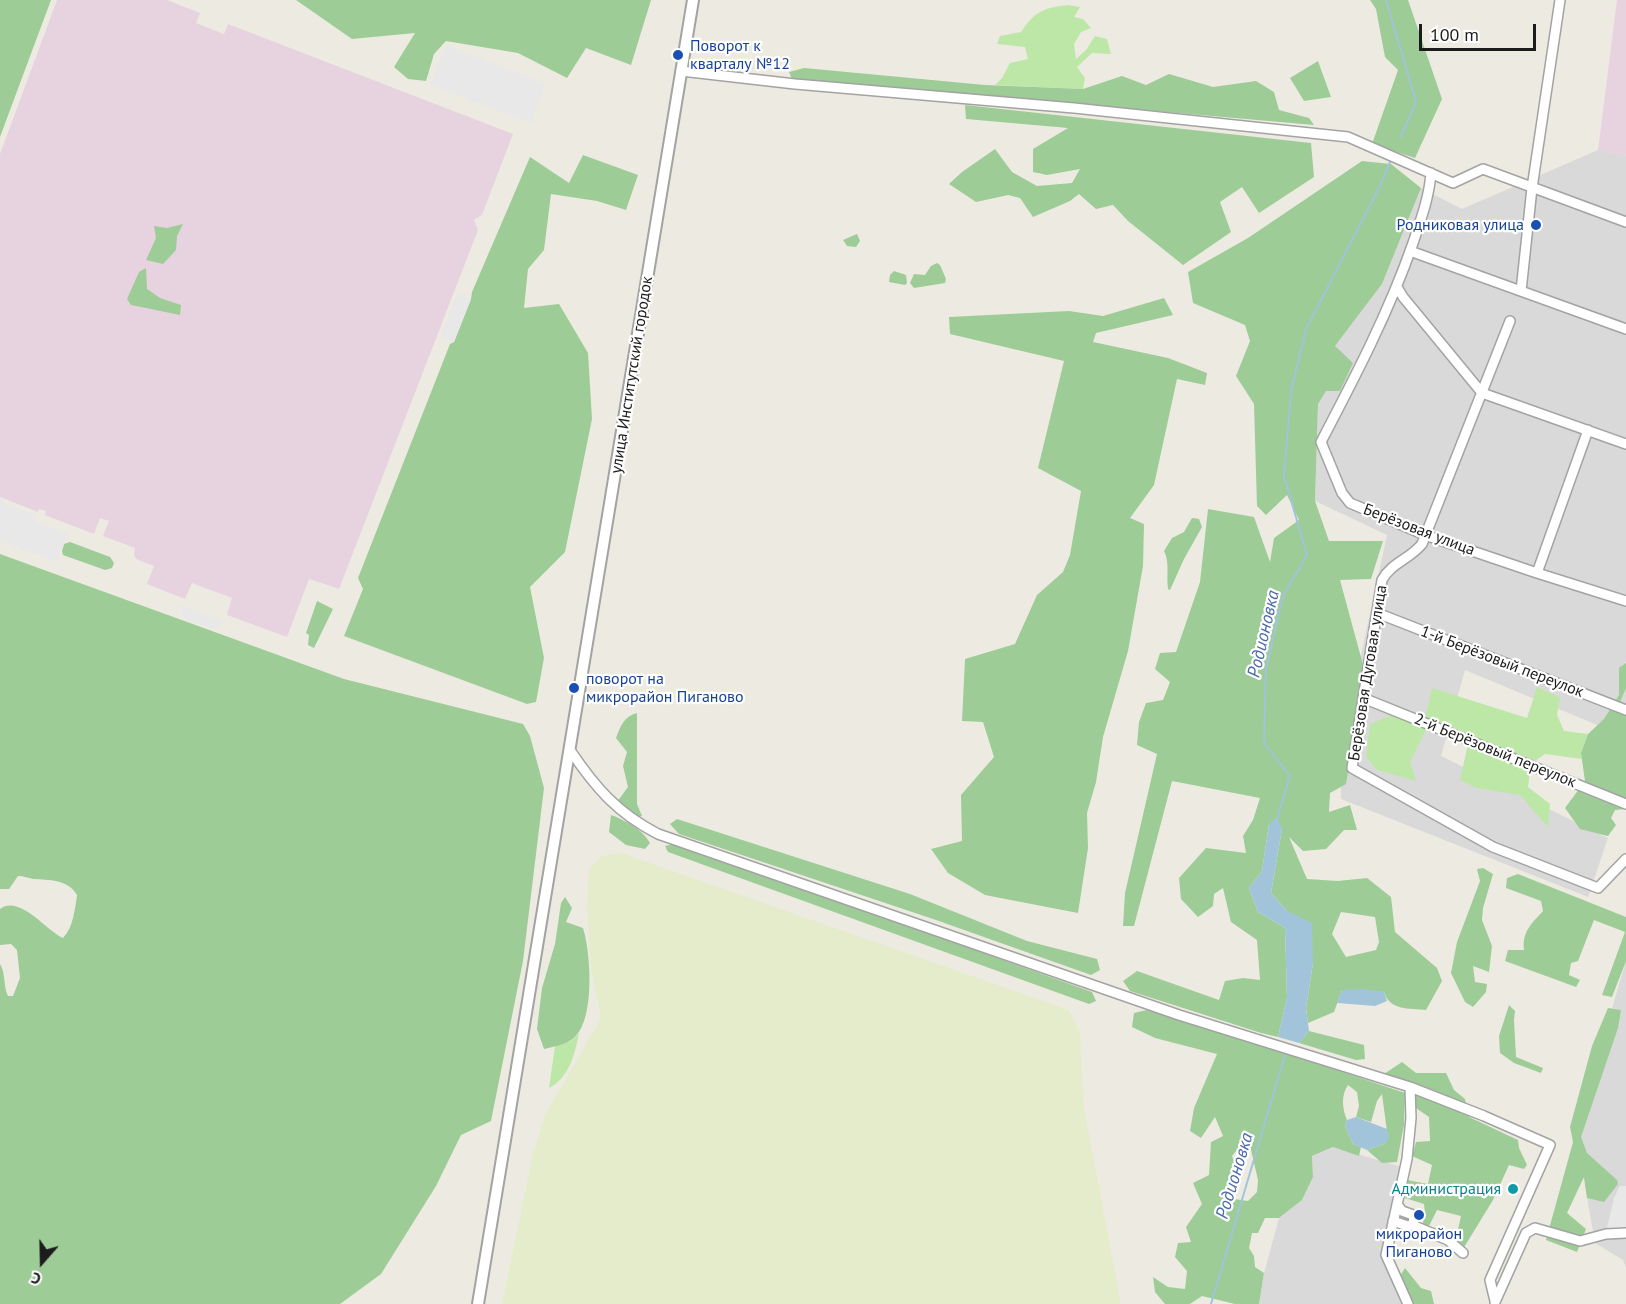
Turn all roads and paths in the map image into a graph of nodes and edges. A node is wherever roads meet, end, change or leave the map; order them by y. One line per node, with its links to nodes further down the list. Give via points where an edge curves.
1 (693, 0): 3 (street, улица Институтский городок)
2 (1560, 0): 5 (street)
3 (681, 72): 4 (street, via 1348,137); 21 (street, улица Институтский городок)
4 (1431, 172): 5 (street, via 1453,183 1483,169); 7 (street, Берёзовая улица, via 1430,194)
5 (1532, 188): 6 (street); 9 (street)
6 (1626, 222)
7 (1410, 250): 8 (street, Берёзовая улица); 9 (street)
8 (1397, 287): 12 (street); 15 (street, Берёзовая улица, via 1321,442 1350,503)
9 (1521, 291): 11 (street)
10 (1510, 321): 12 (street, Берёзовая Дуговая улица)
11 (1626, 329)
12 (1482, 393): 13 (street); 15 (street, Берёзовая Дуговая улица)
13 (1588, 430): 14 (street); 16 (street)
14 (1626, 444)
15 (1425, 535): 16 (street, Берёзовая улица); 18 (street, Берёзовая Дуговая улица, via 1416,551 1387,571)
16 (1537, 573): 17 (street, Берёзовая улица)
17 (1626, 601)
18 (1377, 613): 19 (street, Берёзовая Дуговая улица); 20 (street, 1-й Берёзовый переулок)
19 (1363, 698): 22 (street, 2-й Берёзовый переулок); 23 (street, Берёзовая Дуговая улица, via 1352,768 1493,847 1598,888)
20 (1626, 710)
21 (570, 750): 24 (street, via 618,809 658,834 1179,1015); 31 (street, улица Институтский городок)
22 (1626, 804)
23 (1626, 859)
24 (1410, 1087): 25 (street, via 1407,1159); 30 (street, via 1550,1145 1490,1280)
25 (1397, 1204): 26 (street); 27 (street, via 1413,1215)
26 (1393, 1221): 27 (street); 32 (street, via 1386,1255)
27 (1412, 1225): 29 (street, via 1448,1240)
28 (1626, 1233): 30 (street, via 1580,1241 1535,1228 1526,1233)
29 (1463, 1253)
30 (1495, 1303)
31 (478, 1304)
32 (1408, 1304)

